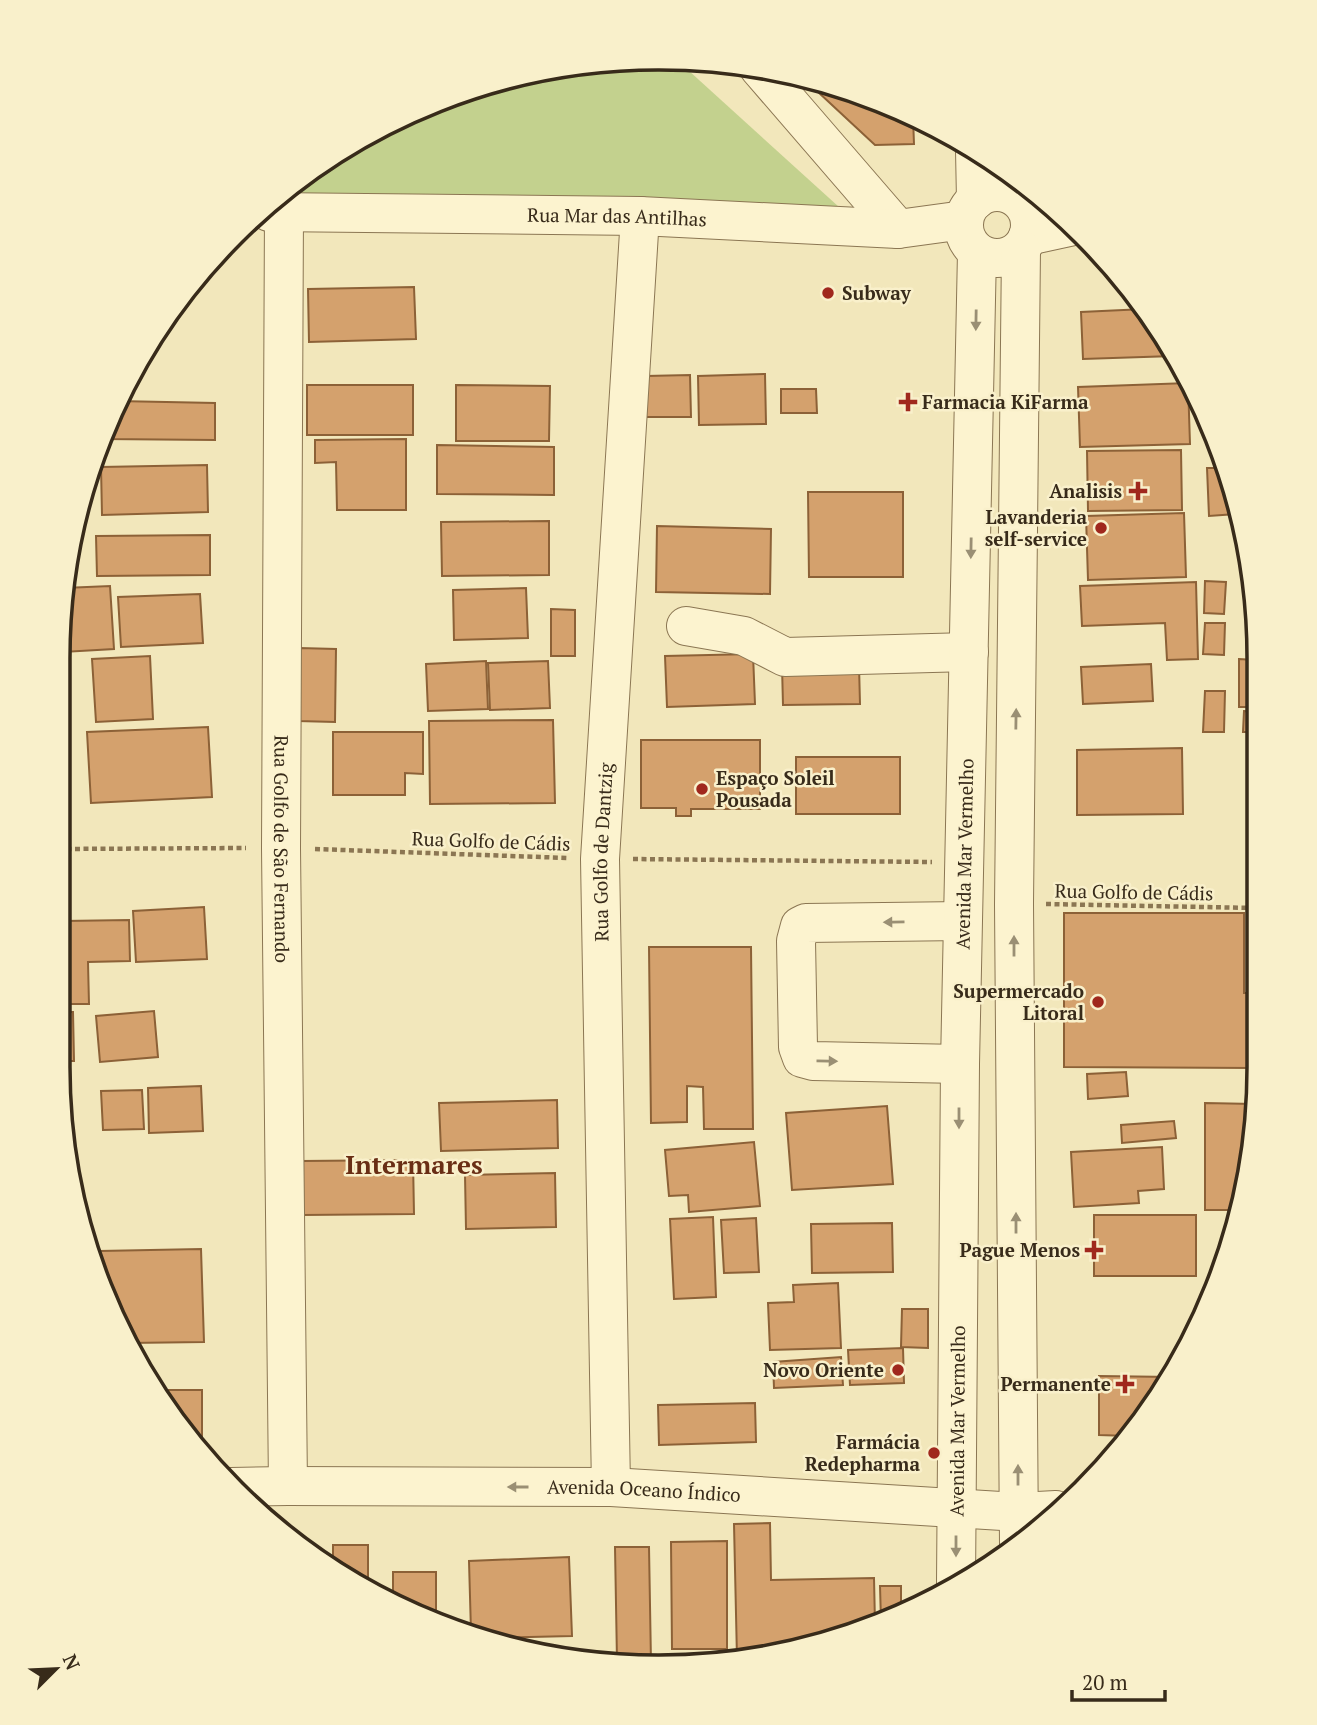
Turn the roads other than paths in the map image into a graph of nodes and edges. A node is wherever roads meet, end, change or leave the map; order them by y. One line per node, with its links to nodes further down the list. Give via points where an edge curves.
1 (770, 80): 8 (street)
2 (974, 162): 7 (street, Avenida Mar Vermelho)
3 (276, 212): 4 (street, Rua Mar das Antilhas); 13 (street, Rua Golfo de São Fernando)
4 (640, 216): 8 (street, Rua Mar das Antilhas); 15 (street, Rua Golfo de Dantzig, via 600,859)
5 (1030, 216): 6 (street); 7 (street, via 1011,195 996,192 982,195); 7 (street, via 1013,255 1004,258 985,257); 17 (street, one-way to 5, via 1014,904)
6 (1053, 221)
7 (971, 228): 8 (street, Rua Mar das Antilhas); 10 (street, Avenida Mar Vermelho, one-way to 10)
8 (898, 229)
9 (686, 626): 10 (street, via 744,636 785,657)
10 (969, 652): 11 (street, Avenida Mar Vermelho)
11 (962, 922): 12 (street, Avenida Mar Vermelho); 12 (street, one-way to 12, via 806,923 800,926 796,941 802,1058)
12 (960, 1064): 16 (street, Avenida Mar Vermelho, one-way to 16)
13 (288, 1486): 14 (street, Avenida Oceano Índico); 15 (street, Avenida Oceano Índico, one-way to 13)
14 (246, 1487)
15 (611, 1487): 16 (street, Avenida Oceano Índico)
16 (956, 1508): 17 (street, Avenida Oceano Índico); 18 (street, Avenida Mar Vermelho, one-way to 18)
17 (1019, 1527)
18 (956, 1574)

